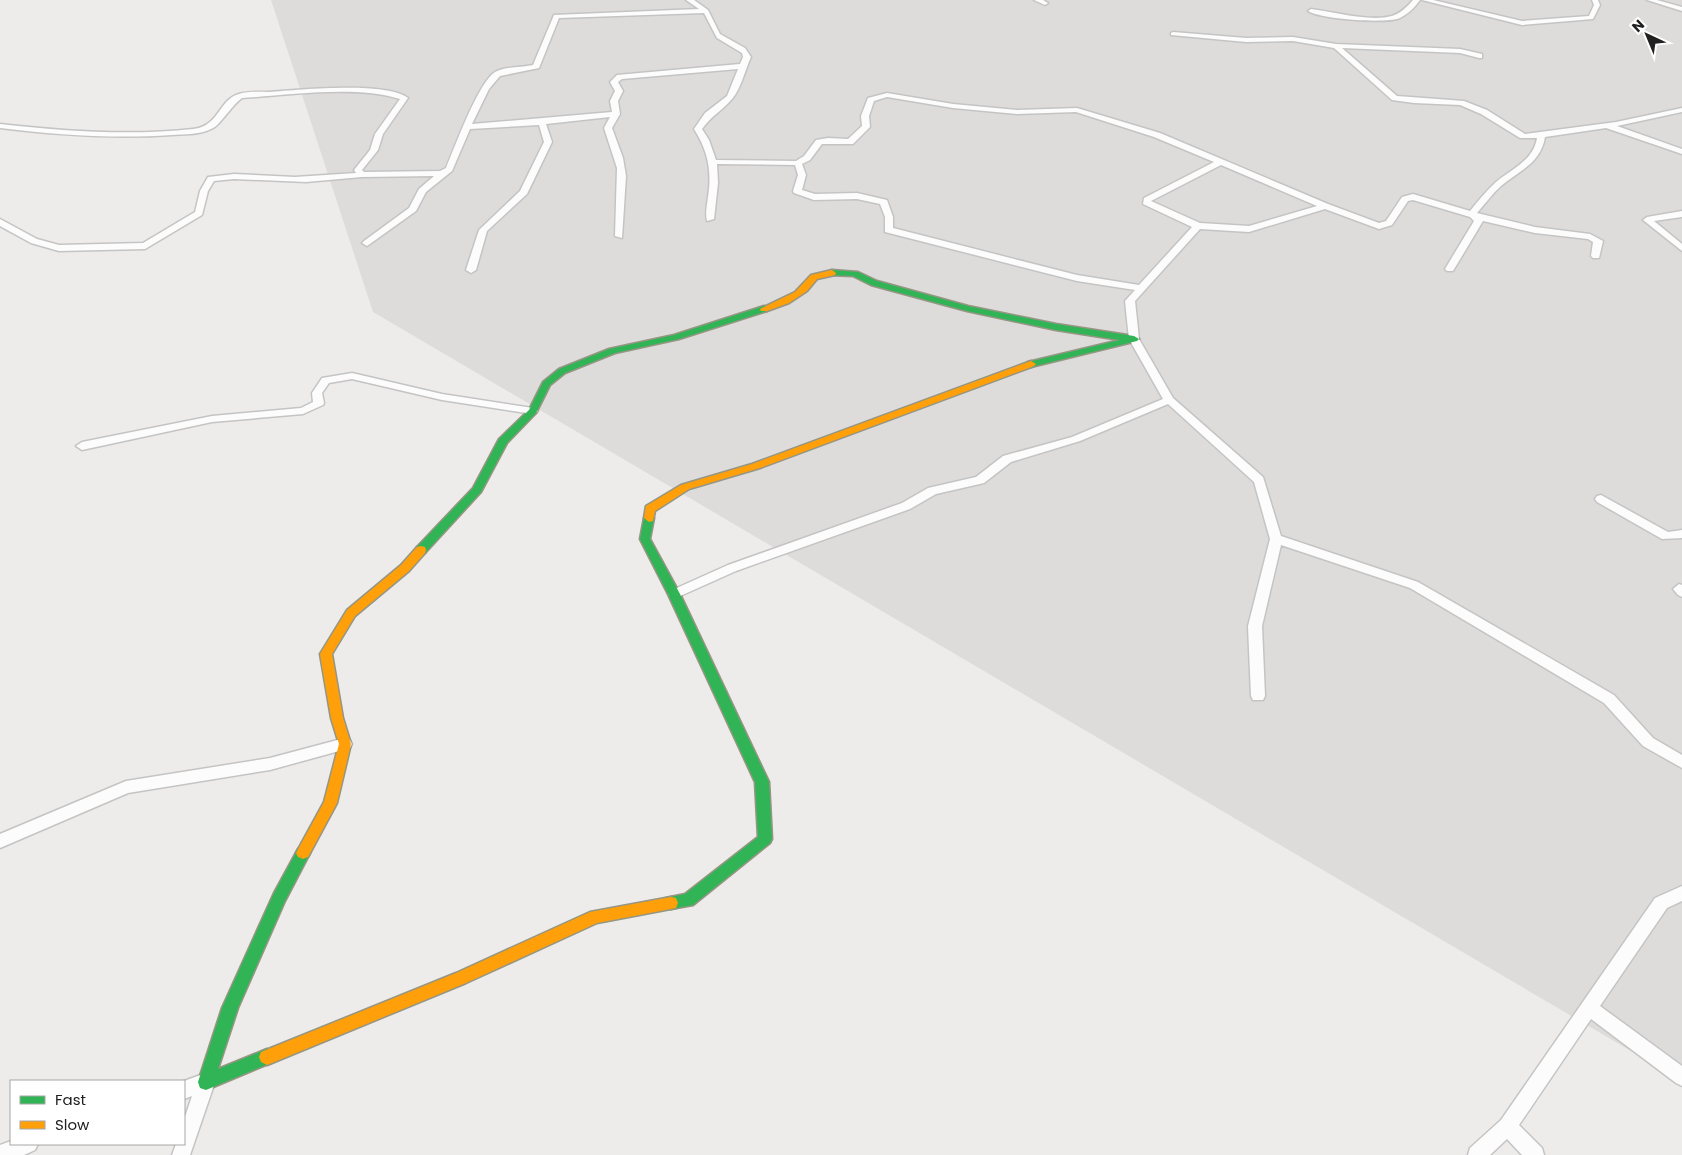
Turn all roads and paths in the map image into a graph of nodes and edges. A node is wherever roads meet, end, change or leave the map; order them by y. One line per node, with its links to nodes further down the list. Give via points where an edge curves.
1 (689, 0): 10 (street)
2 (1037, 0): 8 (street)
3 (1417, 0): 11 (street, via 1410,9 1394,18 1369,19)
4 (1425, 0): 6 (street, via 1522,22 1591,18 1597,6)
5 (1586, 0): 6 (street)
6 (1595, 0)
7 (1650, 0): 9 (street)
8 (1045, 3)
9 (1682, 8)
10 (706, 11): 15 (street, via 714,32 746,52); 21 (street, via 557,15 539,63 531,68 494,76)
11 (1311, 11)
12 (1173, 34): 13 (street, via 1246,40 1268,38)
13 (1336, 46): 14 (street, via 1446,50); 22 (street, via 1395,98 1461,102 1523,136)
14 (1479, 56)
15 (745, 66): 17 (street, via 620,77 614,82 619,91 614,101); 25 (street, via 730,98 708,115 698,130 706,140)
16 (1682, 110): 19 (street)
17 (616, 114): 18 (street); 35 (street, via 608,128 622,171)
18 (542, 122): 21 (street); 40 (street, via 548,142 524,192 483,230)
19 (1606, 125): 22 (street); 23 (street)
20 (0, 126): 28 (street, via 60,133 196,131 212,126 229,104 240,96 365,91 404,98 379,134 374,150 358,170)
21 (469, 127): 27 (street, via 448,171)
22 (1540, 135): 30 (street, via 1540,147 1535,156 1498,185)
23 (1682, 152)
24 (1222, 161): 26 (street, via 1157,135 1077,110 1017,112 887,95 871,100 865,116 866,127 850,142 819,142 807,158); 29 (street); 34 (street, via 1148,198 1146,202)
25 (714, 162): 26 (street); 32 (street)
26 (798, 163): 41 (street, via 802,176 797,190 814,197 857,196 884,202 889,217 888,230 1077,278)
27 (442, 173): 28 (street); 36 (street, via 422,191 413,209)
28 (362, 175): 33 (street, via 315,180 226,175 211,179 204,191 199,213 145,246 59,248 34,240)
29 (1325, 206): 30 (street, via 1379,226 1389,223 1405,199 1413,197); 34 (street, via 1249,230)
30 (1472, 214): 38 (street, via 1535,230 1590,237 1598,241); 39 (street, via 1479,220)
31 (1682, 214): 37 (street, via 1647,220)
32 (710, 219)
33 (0, 222)
34 (1198, 226): 41 (street)
35 (619, 236)
36 (367, 243)
37 (1682, 248)
38 (1596, 256)
39 (1450, 269)
40 (471, 270)
41 (1140, 288): 42 (street, via 1130,301)
42 (1134, 339): 43 (street); 44 (street, via 967,308 874,283 855,274 832,273 814,277 806,289 790,301 676,337 612,351 562,371 546,384); 49 (street, via 1031,364 756,466 685,487 650,509 645,539)
43 (1169, 400): 48 (street, via 1259,480); 49 (street, via 1076,439 1007,459 980,480 932,491 906,506 732,568)
44 (534, 411): 45 (street, via 442,397 352,376 326,380 317,393 319,402 303,411 212,419); 51 (street, via 503,441 477,490 405,568 351,613 326,654)
45 (82, 446)
46 (1601, 499): 47 (street, via 1666,536)
47 (1682, 534)
48 (1276, 539): 50 (street, via 1255,626); 52 (street, via 1414,585 1609,699 1648,742)
49 (674, 594): 57 (street, via 762,782 765,839 688,900 595,917 461,978)
50 (1258, 696)
51 (345, 744): 53 (street, via 270,764 126,786); 57 (street, via 330,803 279,898 230,1008)
52 (1682, 762)
53 (0, 841)
54 (1682, 893): 55 (street, via 1661,903)
55 (1589, 1008): 56 (street); 59 (street)
56 (1682, 1077)
57 (206, 1082): 58 (street); 60 (street)
58 (185, 1090)
59 (1507, 1126): 63 (street); 64 (street)
60 (185, 1143)
61 (26, 1145): 62 (street)
62 (0, 1154)
63 (1477, 1155)
64 (1535, 1155)

